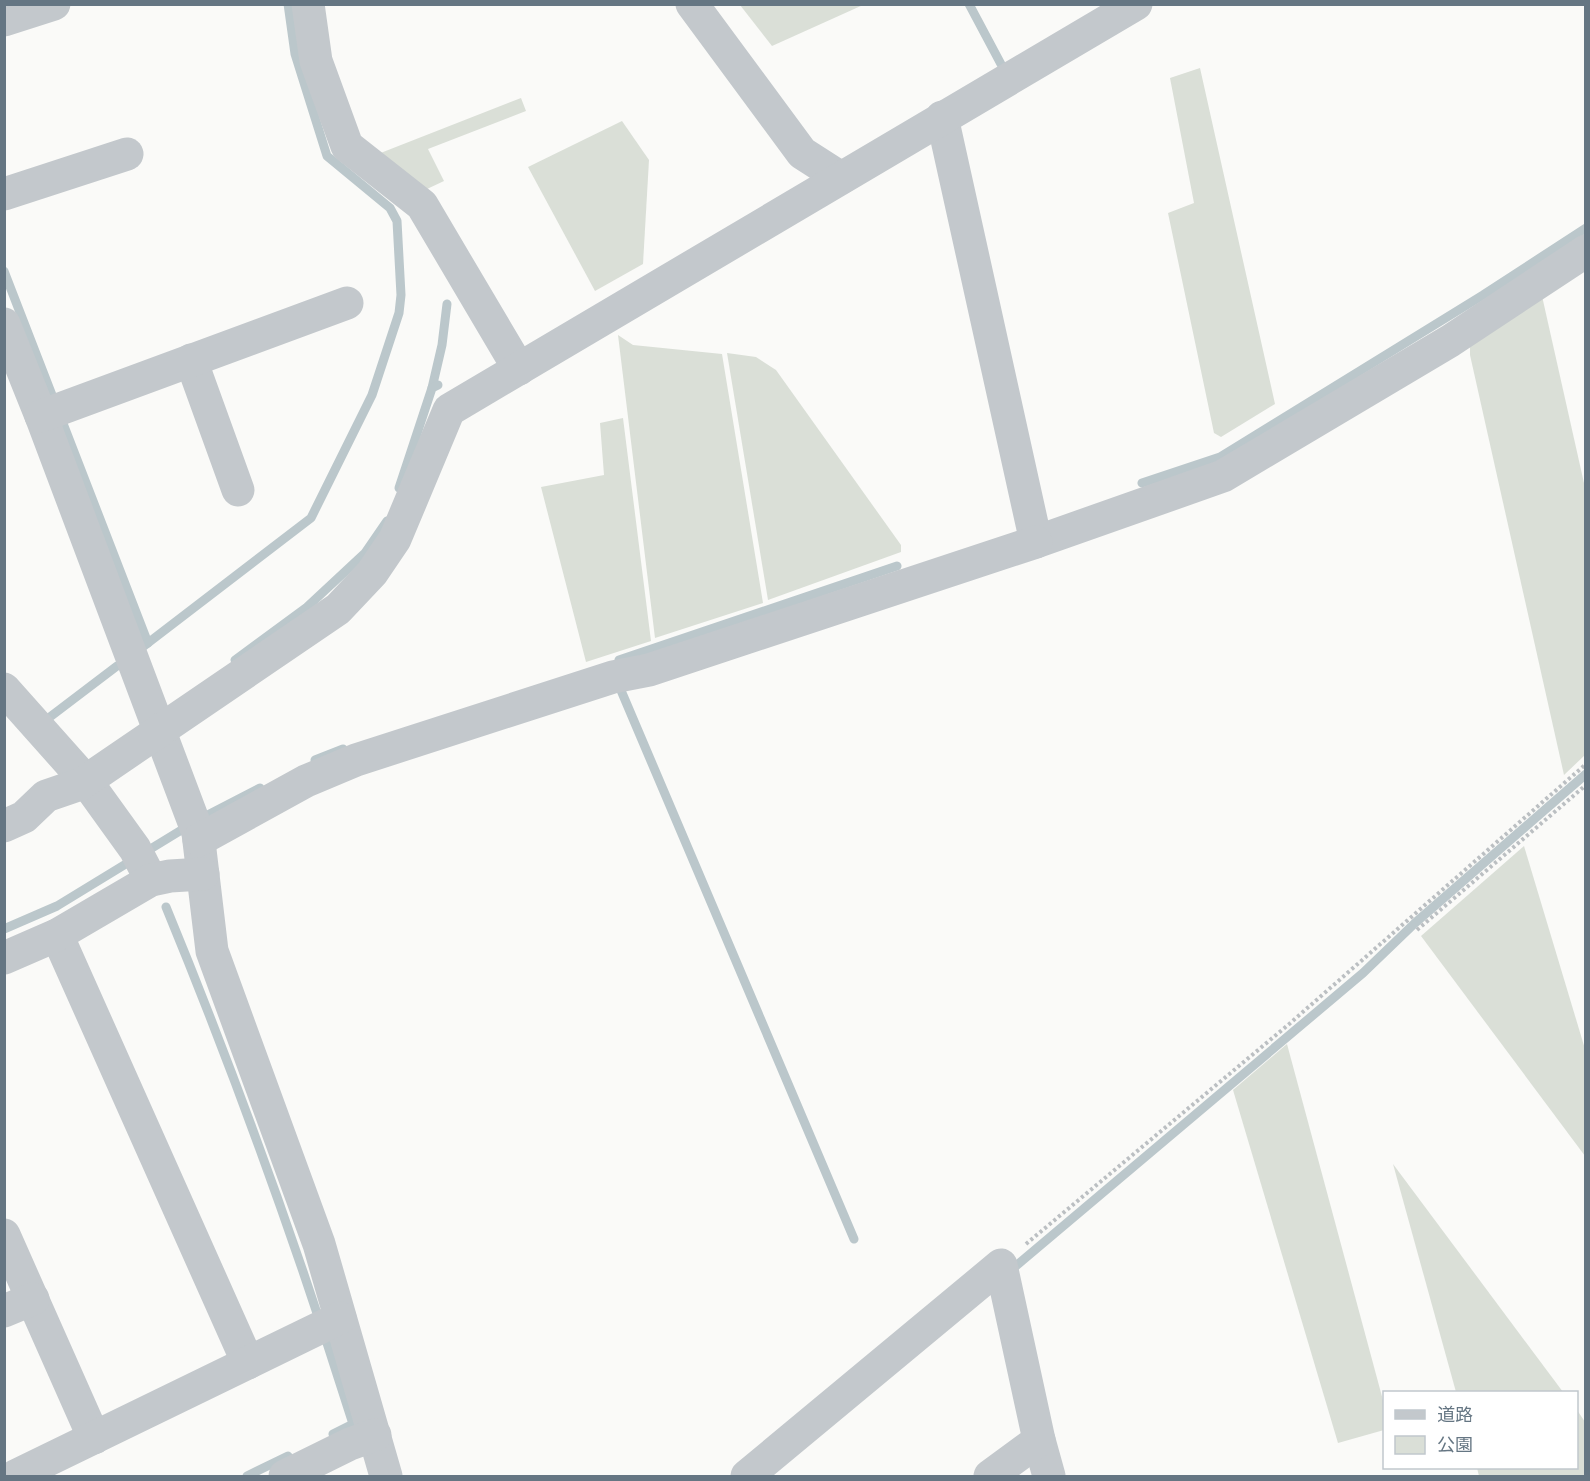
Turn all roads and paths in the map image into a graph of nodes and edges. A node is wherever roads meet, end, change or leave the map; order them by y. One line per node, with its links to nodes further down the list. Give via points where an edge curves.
1 (54, 4): 5 (street)
2 (308, 4): 14 (street, via 316,61 347,146 422,205)
3 (692, 4): 8 (street, via 802,153)
4 (1136, 4): 6 (street)
5 (4, 20)
6 (942, 117): 8 (street); 17 (street)
7 (127, 154): 9 (street)
8 (841, 178): 14 (street)
9 (4, 194)
10 (1586, 251): 17 (street, via 1450,341 1223,476)
11 (347, 303): 13 (street)
12 (4, 324): 15 (street)
13 (191, 360): 15 (street); 16 (street)
14 (519, 369): 19 (street, via 449,410 395,539 372,573 338,609)
15 (52, 412): 19 (street)
16 (238, 490)
17 (1036, 542): 24 (street, via 649,670 616,676 356,760)
18 (4, 689): 21 (street)
19 (159, 731): 21 (street); 24 (street)
20 (1586, 764): 31 (path, via 1288,1025)
21 (82, 777): 23 (street, via 46,796 24,817); 25 (street)
22 (1586, 785): 27 (path)
23 (4, 826)
24 (195, 829): 26 (street)
25 (144, 865): 26 (street, via 170,876); 28 (street)
26 (203, 874): 33 (street, via 212,951 319,1244)
27 (1418, 930)
28 (57, 935): 29 (street); 34 (street)
29 (4, 958)
30 (4, 1235): 32 (street)
31 (1001, 1265): 37 (street); 41 (street)
32 (19, 1305): 35 (street)
33 (328, 1324): 34 (street); 36 (street)
34 (248, 1363): 35 (street)
35 (94, 1438): 38 (street)
36 (363, 1440): 39 (street); 40 (street)
37 (1039, 1440): 42 (street); 43 (street)
38 (15, 1476)
39 (285, 1476)
40 (386, 1476)
41 (747, 1476)
42 (990, 1476)
43 (1049, 1476)

